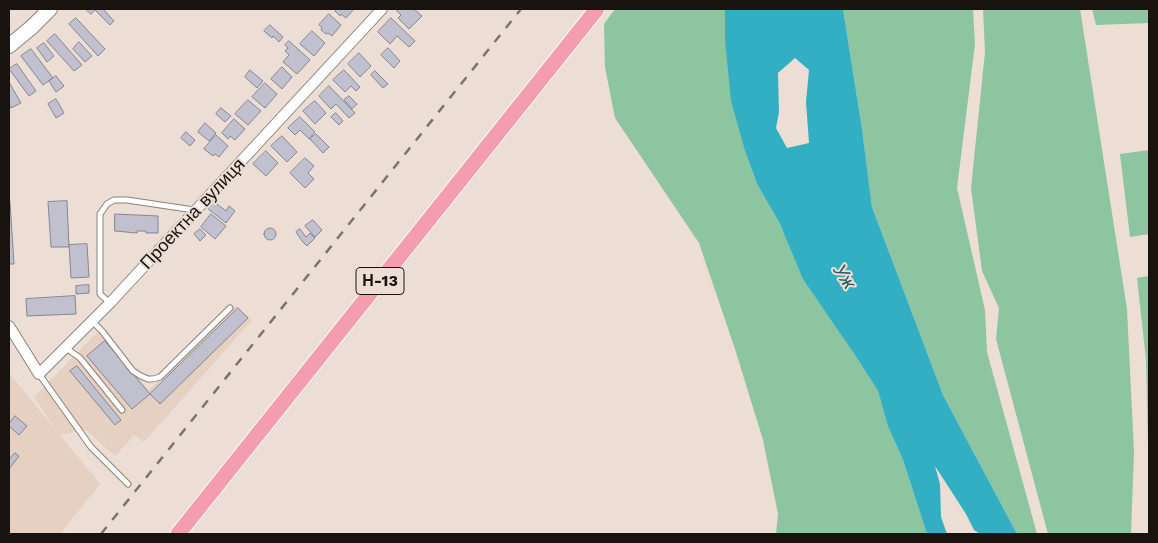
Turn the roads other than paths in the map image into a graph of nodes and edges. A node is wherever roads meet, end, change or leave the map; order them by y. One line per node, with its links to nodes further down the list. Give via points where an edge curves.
1 (50, 9): 4 (main road)
2 (382, 9): 5 (street, Проектна вулиця)
3 (597, 9): 14 (main road, Н-13)
4 (9, 46)
5 (195, 210): 6 (street, Проектна вулиця); 6 (lane, via 127,200 114,200 107,204 100,214 100,294)
6 (110, 303): 8 (street, Проектна вулиця)
7 (230, 308): 8 (lane, via 160,377 153,379 134,371)
8 (92, 321): 10 (street, Проектна вулиця)
9 (9, 326): 11 (street)
10 (66, 348): 11 (street, Проектна вулиця); 12 (lane, via 80,358)
11 (39, 374): 13 (lane, via 92,447)
12 (122, 410)
13 (128, 484)
14 (178, 534)

